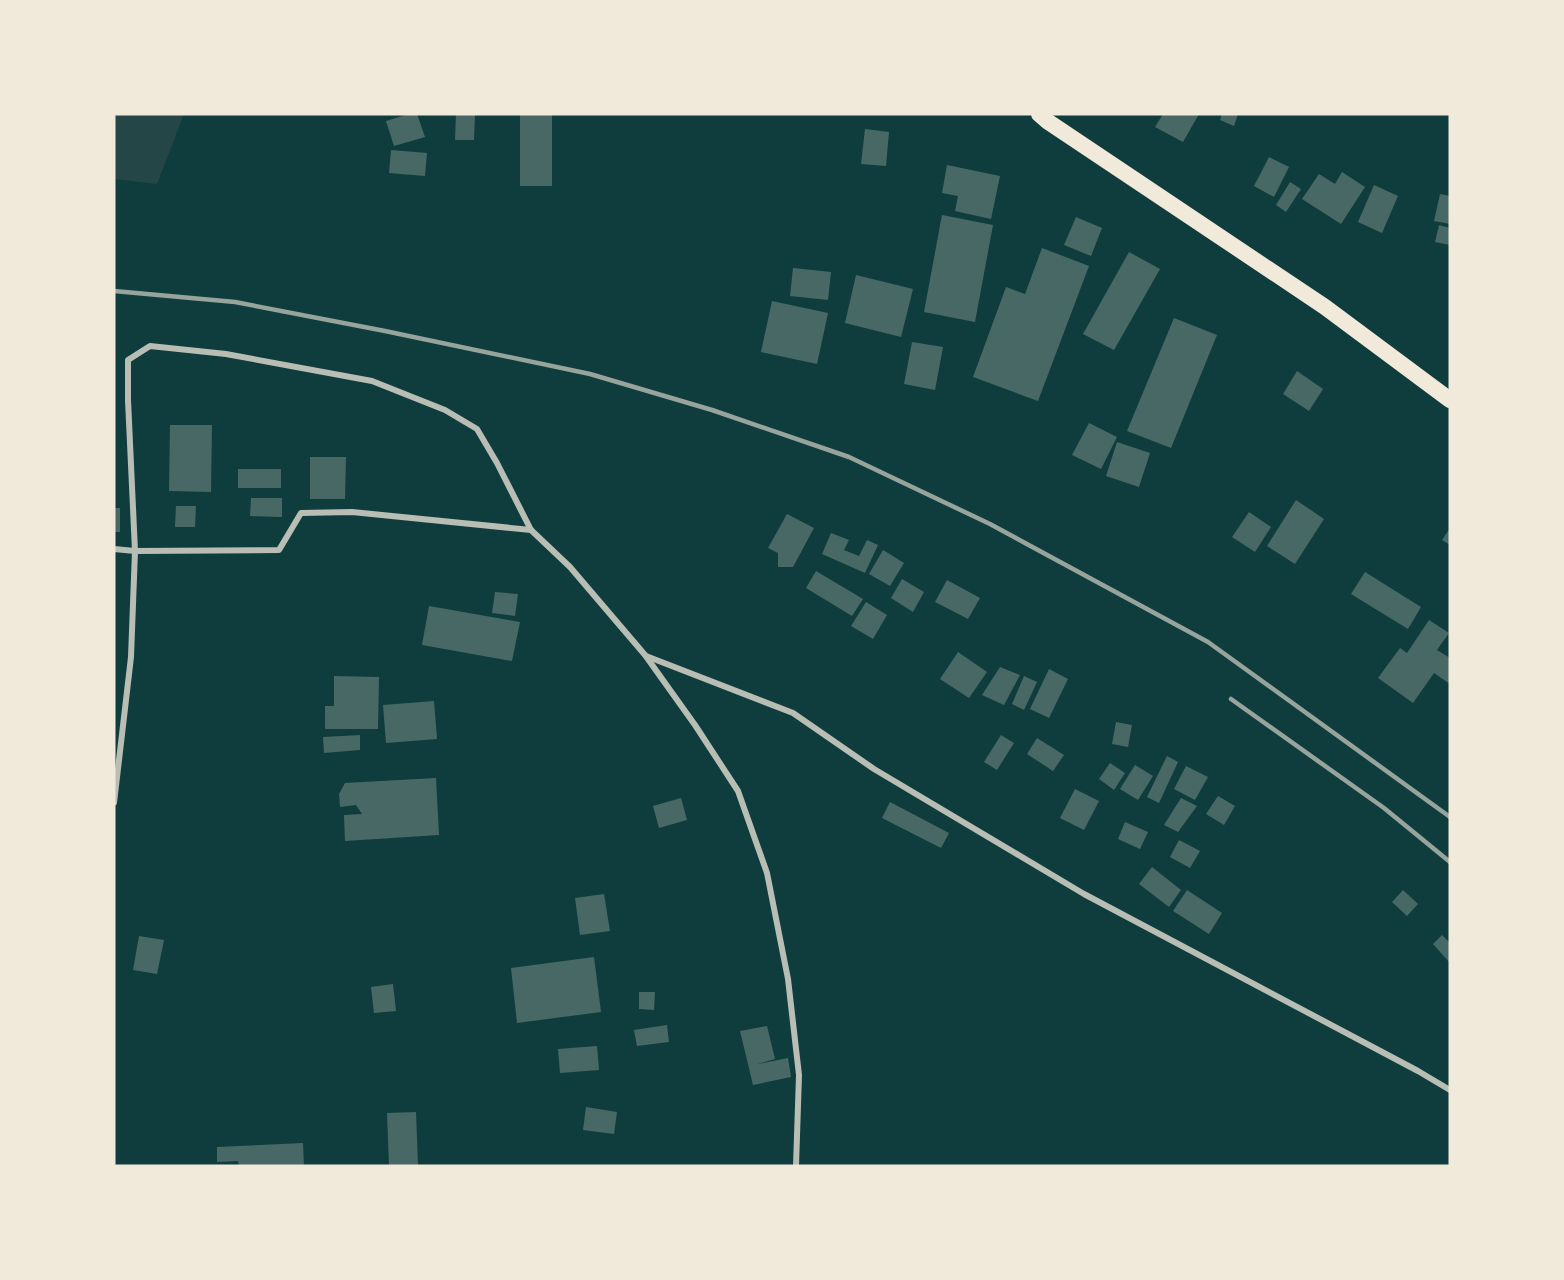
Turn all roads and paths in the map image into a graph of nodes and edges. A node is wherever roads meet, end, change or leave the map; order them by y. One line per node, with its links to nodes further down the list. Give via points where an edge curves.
1 (1038, 114): 2 (highway, via 1325,307)
2 (1450, 400)
3 (531, 530): 5 (street, via 352,512 301,513 279,550); 5 (street, via 477,429 445,410 372,381 226,354 150,346 128,360); 6 (street, via 570,567)
4 (114, 549): 5 (street)
5 (135, 551): 7 (street, via 131,657)
6 (645, 656): 8 (street, via 793,713 874,769 1084,894); 9 (street, via 738,791 767,873 788,979 799,1075)
7 (114, 802)
8 (1450, 1090)
9 (796, 1166)

